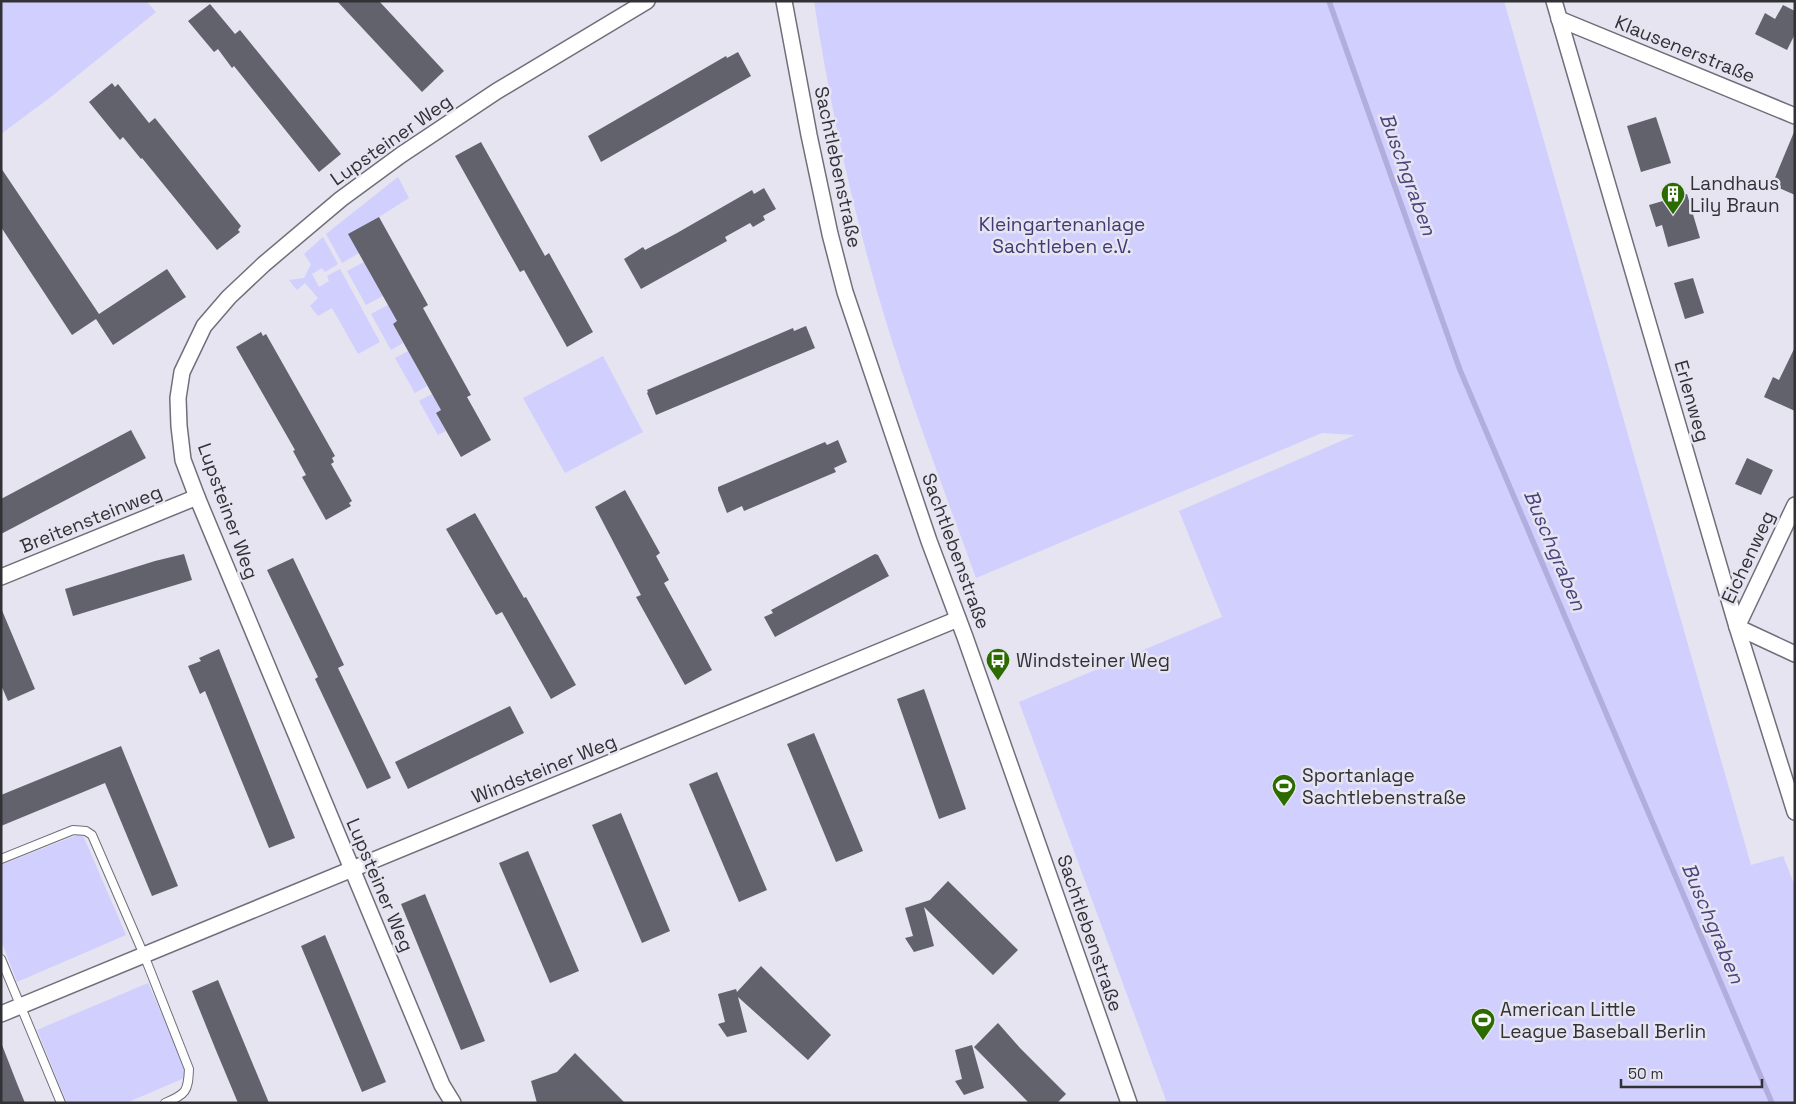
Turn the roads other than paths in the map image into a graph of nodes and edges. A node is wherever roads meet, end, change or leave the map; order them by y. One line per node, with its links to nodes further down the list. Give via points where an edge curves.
1 (647, 1): 6 (street, Lupsteiner Weg, via 401,154 341,199 264,264 223,304 204,326 189,353 180,381 179,426 183,460)
2 (784, 1): 9 (street, Sachtlebenstraße, via 830,234 846,292)
3 (1554, 1): 4 (street, Erlenweg)
4 (1559, 19): 5 (street, Klausenerstraße); 10 (street, Erlenweg)
5 (1795, 116)
6 (197, 498): 8 (street, Breitensteinweg); 14 (street, Lupsteiner Weg)
7 (1795, 505): 10 (street, Eichenweg)
8 (1, 578)
9 (958, 619): 14 (street, Windsteiner Weg); 22 (street, Sachtlebenstraße)
10 (1737, 627): 11 (street); 12 (street, Erlenweg)
11 (1795, 654)
12 (1795, 812)
13 (1, 860): 15 (lane, via 73,830 86,831 92,835)
14 (352, 870): 15 (street, Windsteiner Weg); 21 (street, Lupsteiner Weg, via 442,1085)
15 (144, 955): 17 (street, Windsteiner Weg); 20 (lane, via 189,1069 188,1086 179,1097)
16 (1, 959): 17 (lane)
17 (20, 1007): 18 (street, Windsteiner Weg); 19 (lane)
18 (1, 1014)
19 (60, 1103)
20 (165, 1103)
21 (453, 1103)
22 (1129, 1103)

